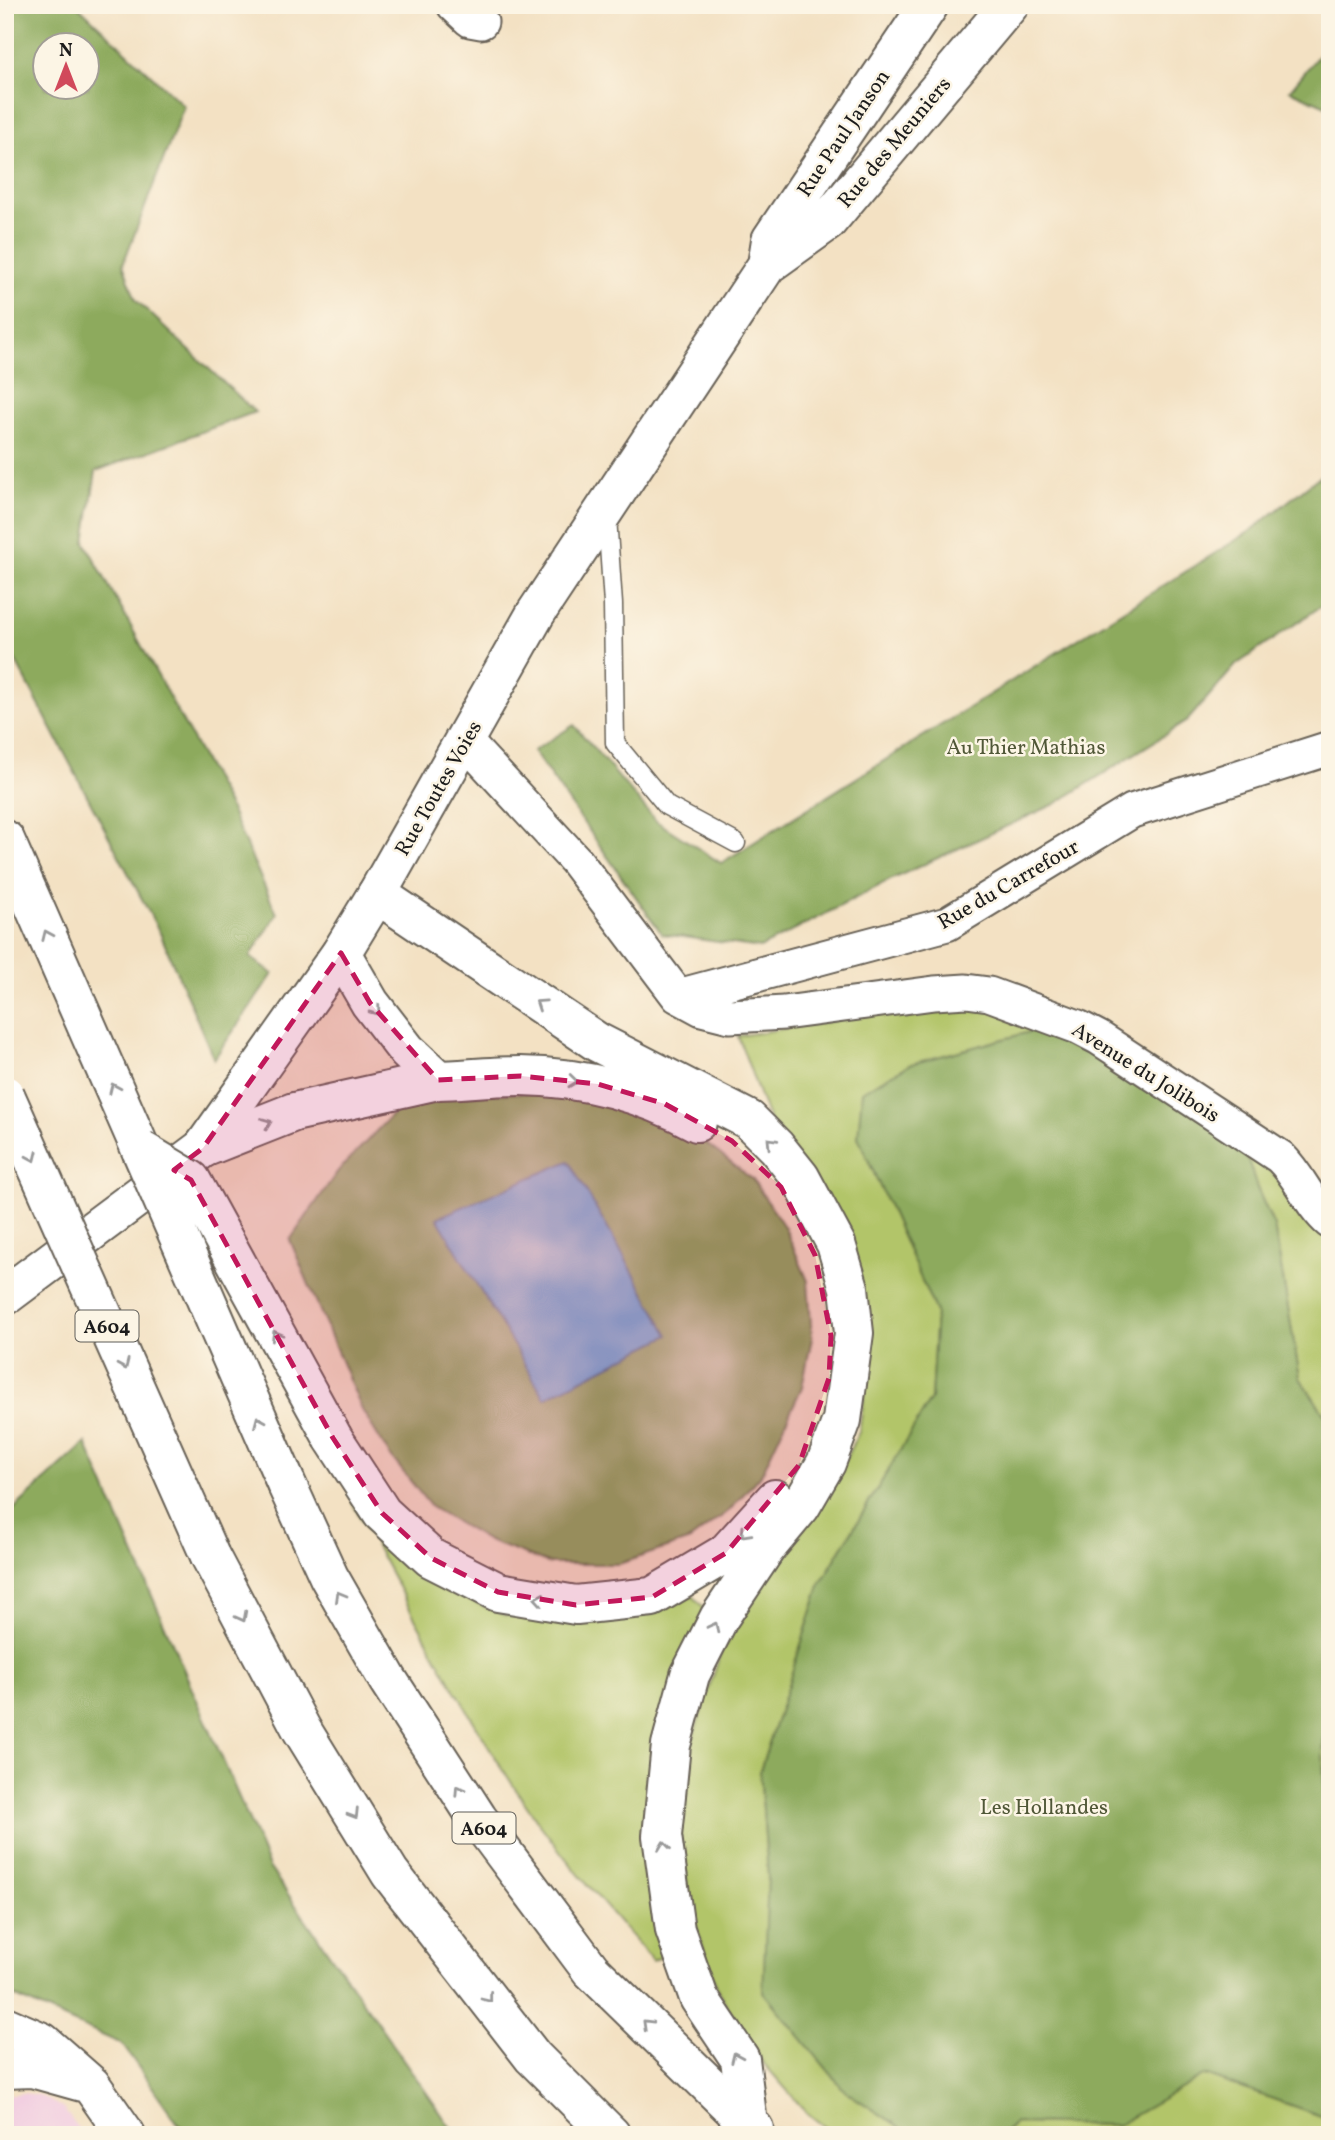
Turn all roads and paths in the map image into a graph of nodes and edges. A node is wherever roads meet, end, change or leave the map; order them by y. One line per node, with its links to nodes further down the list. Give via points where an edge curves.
1 (454, 5): 4 (street, via 470,20)
2 (929, 5): 5 (main road, Rue Paul Janson, via 771,240)
3 (1009, 5): 5 (main road, Rue des Meuniers, via 827,222)
4 (481, 22)
5 (767, 265): 6 (main road, Rue Toutes Voies)
6 (607, 507): 7 (main road, Rue Toutes Voies, via 536,613); 10 (lane, via 615,743 667,806)
7 (465, 741): 11 (main road, Rue Toutes Voies); 13 (street, via 576,861)
8 (1330, 748): 13 (street, Rue du Carrefour, via 1132,811 947,924)
9 (5, 840): 17 (main road, A604, one-way to 9)
10 (736, 843)
11 (377, 894): 12 (main road, Rue Toutes Voies); 25 (main road, one-way to 11, via 740,2059 699,1998 674,1930 662,1836 671,1745 690,1675 719,1618 801,1506 826,1463 842,1420 854,1333 849,1287 836,1244 800,1177 749,1120 597,1042)
12 (341, 953): 14 (main road, one-way to 14, via 370,1003 407,1051); 16 (main road, Rue Toutes Voies)
13 (678, 996): 18 (street, Avenue du Jolibois, via 702,1009 730,1016 956,992 989,994 1013,1002 1099,1038 1280,1157)
14 (438, 1080): 16 (main road, one-way to 14, via 294,1112); 17 (main road, one-way to 17, bridge, via 521,1076 598,1084 665,1104 732,1141 781,1187 815,1255 827,1294 829,1378 819,1419 799,1465 726,1553 652,1597 576,1605 498,1592 431,1558 382,1513 333,1438 191,1180)
15 (5, 1095): 27 (main road, A604, one-way to 27, bridge, via 210,1556 302,1730 390,1873 534,2057)
16 (203, 1147): 19 (main road, Rue Toutes Voies)
17 (141, 1150): 25 (main road, A604, one-way to 17, bridge, via 591,1970 478,1819 388,1679 335,1589)
18 (1330, 1222)
19 (52, 1260): 20 (main road); 21 (main road, Rue Toutes Voies)
20 (5, 1265)
21 (5, 1297)
22 (5, 2026): 24 (main road, via 42,2042)
23 (5, 2069): 24 (main road, via 32,2068)
24 (91, 2085): 26 (main road)
25 (755, 2129)
26 (126, 2135)
27 (611, 2135)

